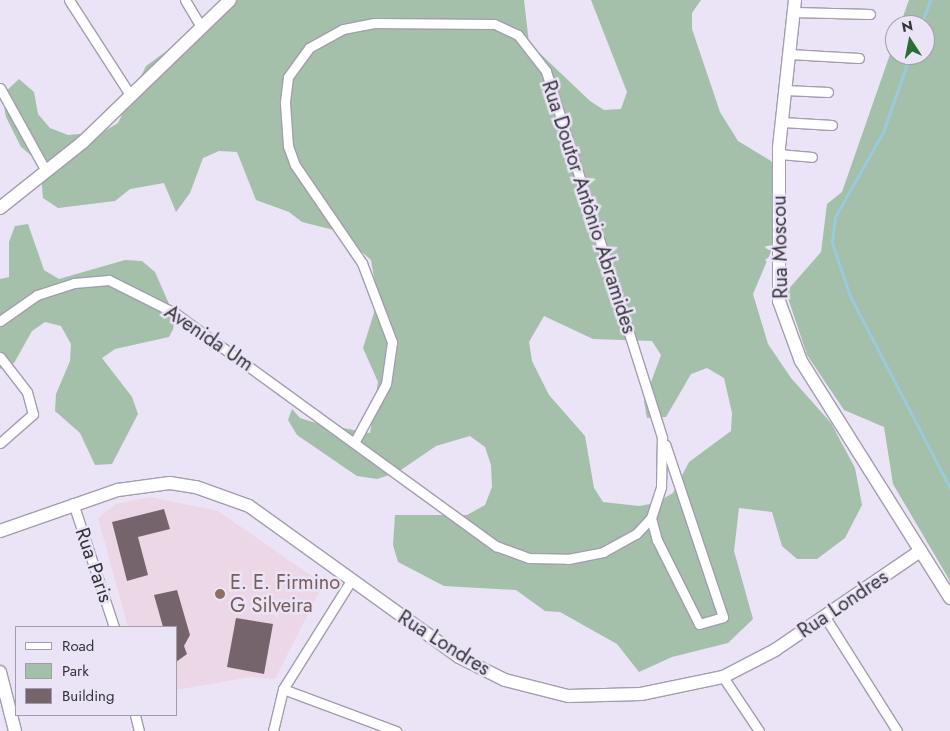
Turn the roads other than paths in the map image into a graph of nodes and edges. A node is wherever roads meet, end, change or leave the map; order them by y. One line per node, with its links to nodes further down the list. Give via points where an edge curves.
1 (69, 0): 11 (street)
2 (185, 0): 6 (street)
3 (230, 0): 6 (street)
4 (795, 6): 5 (street); 7 (street, Rua Moscou)
5 (870, 14)
6 (201, 27): 11 (street)
7 (789, 54): 8 (street); 10 (street, Rua Moscou)
8 (859, 58)
9 (0, 88): 17 (street)
10 (785, 90): 12 (street); 13 (street, Rua Moscou)
11 (129, 92): 17 (street, via 83,142)
12 (828, 92)
13 (782, 122): 14 (street); 15 (street, Rua Moscou)
14 (832, 125)
15 (779, 154): 16 (street); 30 (street, Rua Moscou, via 779,301 801,361)
16 (812, 157)
17 (46, 171): 18 (street)
18 (0, 208)
19 (0, 321): 22 (street, Avenida Um, via 37,295 74,283 109,280 175,313)
20 (0, 357): 23 (street, via 27,392 33,414)
21 (662, 437): 22 (street, Rua Doutor Antônio Abramides, via 546,71 518,34 494,24 374,24 342,28 310,48 288,77 285,103 288,146 295,165 362,263 392,342 386,384); 26 (street, Rua Doutor Antônio Abramides, via 662,487); 26 (street, Rua Doutor Antônio Abramides, via 723,617 699,624 657,540)
22 (354, 441): 24 (street, Avenida Um)
23 (0, 443)
24 (401, 475): 26 (street, Rua Doutor Antônio Abramides, via 496,546 529,558 568,559 602,552 636,534)
25 (73, 503): 27 (street, Rua Londres); 31 (street, Rua Londres, via 170,483 196,487 249,506); 34 (street, Rua Paris)
26 (651, 518)
27 (15, 525): 28 (street, Rua Londres); 29 (street)
28 (0, 532)
29 (0, 540)
30 (920, 551): 32 (street, Rua Moscou); 33 (street, Rua Londres)
31 (350, 582): 36 (street, Rua Londres, via 459,657 505,680 568,696 641,694); 37 (street)
32 (950, 598)
33 (825, 617): 36 (street, Rua Londres); 44 (street)
34 (114, 626)
35 (0, 672): 39 (street)
36 (723, 677): 43 (street)
37 (283, 689): 41 (street); 42 (street)
38 (135, 716): 40 (street)
39 (15, 731)
40 (138, 731)
41 (273, 731)
42 (396, 731)
43 (759, 731)
44 (897, 731)

